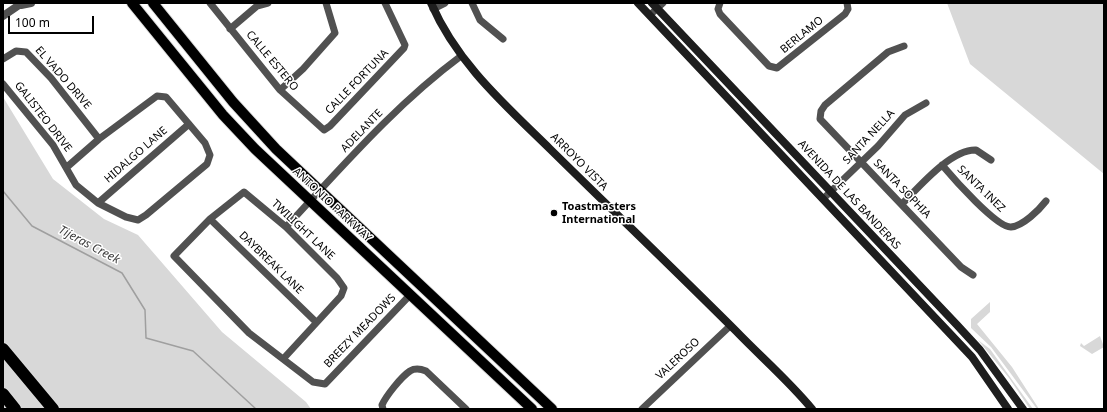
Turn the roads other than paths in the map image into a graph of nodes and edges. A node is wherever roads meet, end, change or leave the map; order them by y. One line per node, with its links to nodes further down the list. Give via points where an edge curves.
1 (32, 3): 13 (street)
2 (132, 3): 36 (main road, ANTONIO PARKWAY, via 222,115)
3 (153, 3): 33 (main road, ANTONIO PARKWAY, via 254,126)
4 (210, 3): 18 (street, CALLE ESTERO)
5 (268, 3): 18 (street, via 257,6)
6 (326, 3): 24 (street, via 335,33)
7 (385, 3): 27 (street, CALLE FORTUNA, via 405,45 402,51 327,129)
8 (445, 3): 15 (street)
9 (472, 3): 19 (street, via 480,20)
10 (638, 3): 16 (main road, AVENIDA DE LAS BANDERAS)
11 (720, 3): 12 (street, BERLAMO, via 720,14 769,66 777,68 845,14)
12 (848, 3)
13 (21, 4): 17 (street)
14 (658, 5): 16 (street); 34 (main road, AVENIDA DE LAS BANDERAS)
15 (432, 6): 21 (main road, ARROYO VISTA)
16 (650, 15): 35 (main road, AVENIDA DE LAS BANDERAS)
17 (3, 16)
18 (230, 29): 24 (street, CALLE ESTERO)
19 (503, 39)
20 (904, 46): 30 (street, SANTA SOPHIA, via 888,52 825,105 820,114 823,124)
21 (461, 56): 33 (street, ADELANTE, via 408,100); 47 (main road, ARROYO VISTA, via 510,112)
22 (3, 59): 28 (street, EL VADO DRIVE, via 16,51 26,52 51,78)
23 (3, 84): 32 (street, GALISTEO DRIVE, via 53,145)
24 (280, 90): 27 (street, CALLE ESTERO)
25 (926, 103): 30 (street, SANTA NELLA, via 905,115)
26 (189, 124): 28 (street, via 166,97 157,96); 38 (street, HIDALGO LANE); 38 (street, GALISTEO DRIVE, via 205,142 210,155 206,164 138,220)
27 (321, 129)
28 (99, 139): 32 (street)
29 (991, 160): 31 (street, via 981,152 970,150)
30 (861, 162): 34 (street, SANTA NELLA); 39 (street, SANTA SOPHIA)
31 (942, 165): 37 (street, SANTA INEZ, via 976,202 1005,226 1016,226 1038,212); 39 (street)
32 (67, 167): 38 (street, GALISTEO DRIVE, via 76,185)
33 (321, 190): 36 (street, ADELANTE); 58 (main road, ANTONIO PARKWAY)
34 (832, 191): 35 (street, SANTA NELLA); 46 (main road, AVENIDA DE LAS BANDERAS)
35 (824, 198): 42 (main road, AVENIDA DE LAS BANDERAS)
36 (311, 201): 41 (street, ADELANTE); 44 (main road, ANTONIO PARKWAY)
37 (1046, 201)
38 (98, 203)
39 (902, 204): 43 (street, SANTA SOPHIA, via 961,267)
40 (210, 219): 41 (street, TWILIGHT LANE, via 244,192); 45 (street, DAYBREAK LANE); 50 (street, via 174,256 249,333)
41 (286, 228): 45 (street, TWILIGHT LANE, via 344,288 341,296)
42 (895, 274): 46 (main road, via 905,279 946,320); 48 (main road, AVENIDA DE LAS BANDERAS)
43 (973, 275)
44 (411, 294): 50 (street, BREEZY MEADOWS, via 325,384 313,382); 57 (main road, ANTONIO PARKWAY)
45 (316, 322): 50 (street)
46 (957, 325): 51 (main road, AVENIDA DE LAS BANDERAS)
47 (730, 326): 59 (street, VALEROSO); 60 (main road, ARROYO VISTA)
48 (949, 332): 51 (main road, via 964,338 1001,382); 61 (main road, AVENIDA DE LAS BANDERAS, via 972,357)
49 (3, 349): 55 (highway)
50 (284, 358)
51 (1008, 386): 62 (main road, AVENIDA DE LAS BANDERAS)
52 (3, 394): 54 (highway)
53 (382, 407): 56 (street, via 386,398 411,371 418,369 426,371)
54 (15, 409)
55 (53, 409)
56 (466, 409)
57 (532, 409)
58 (552, 409)
59 (642, 409)
60 (812, 409)
61 (1008, 409)
62 (1023, 409)

